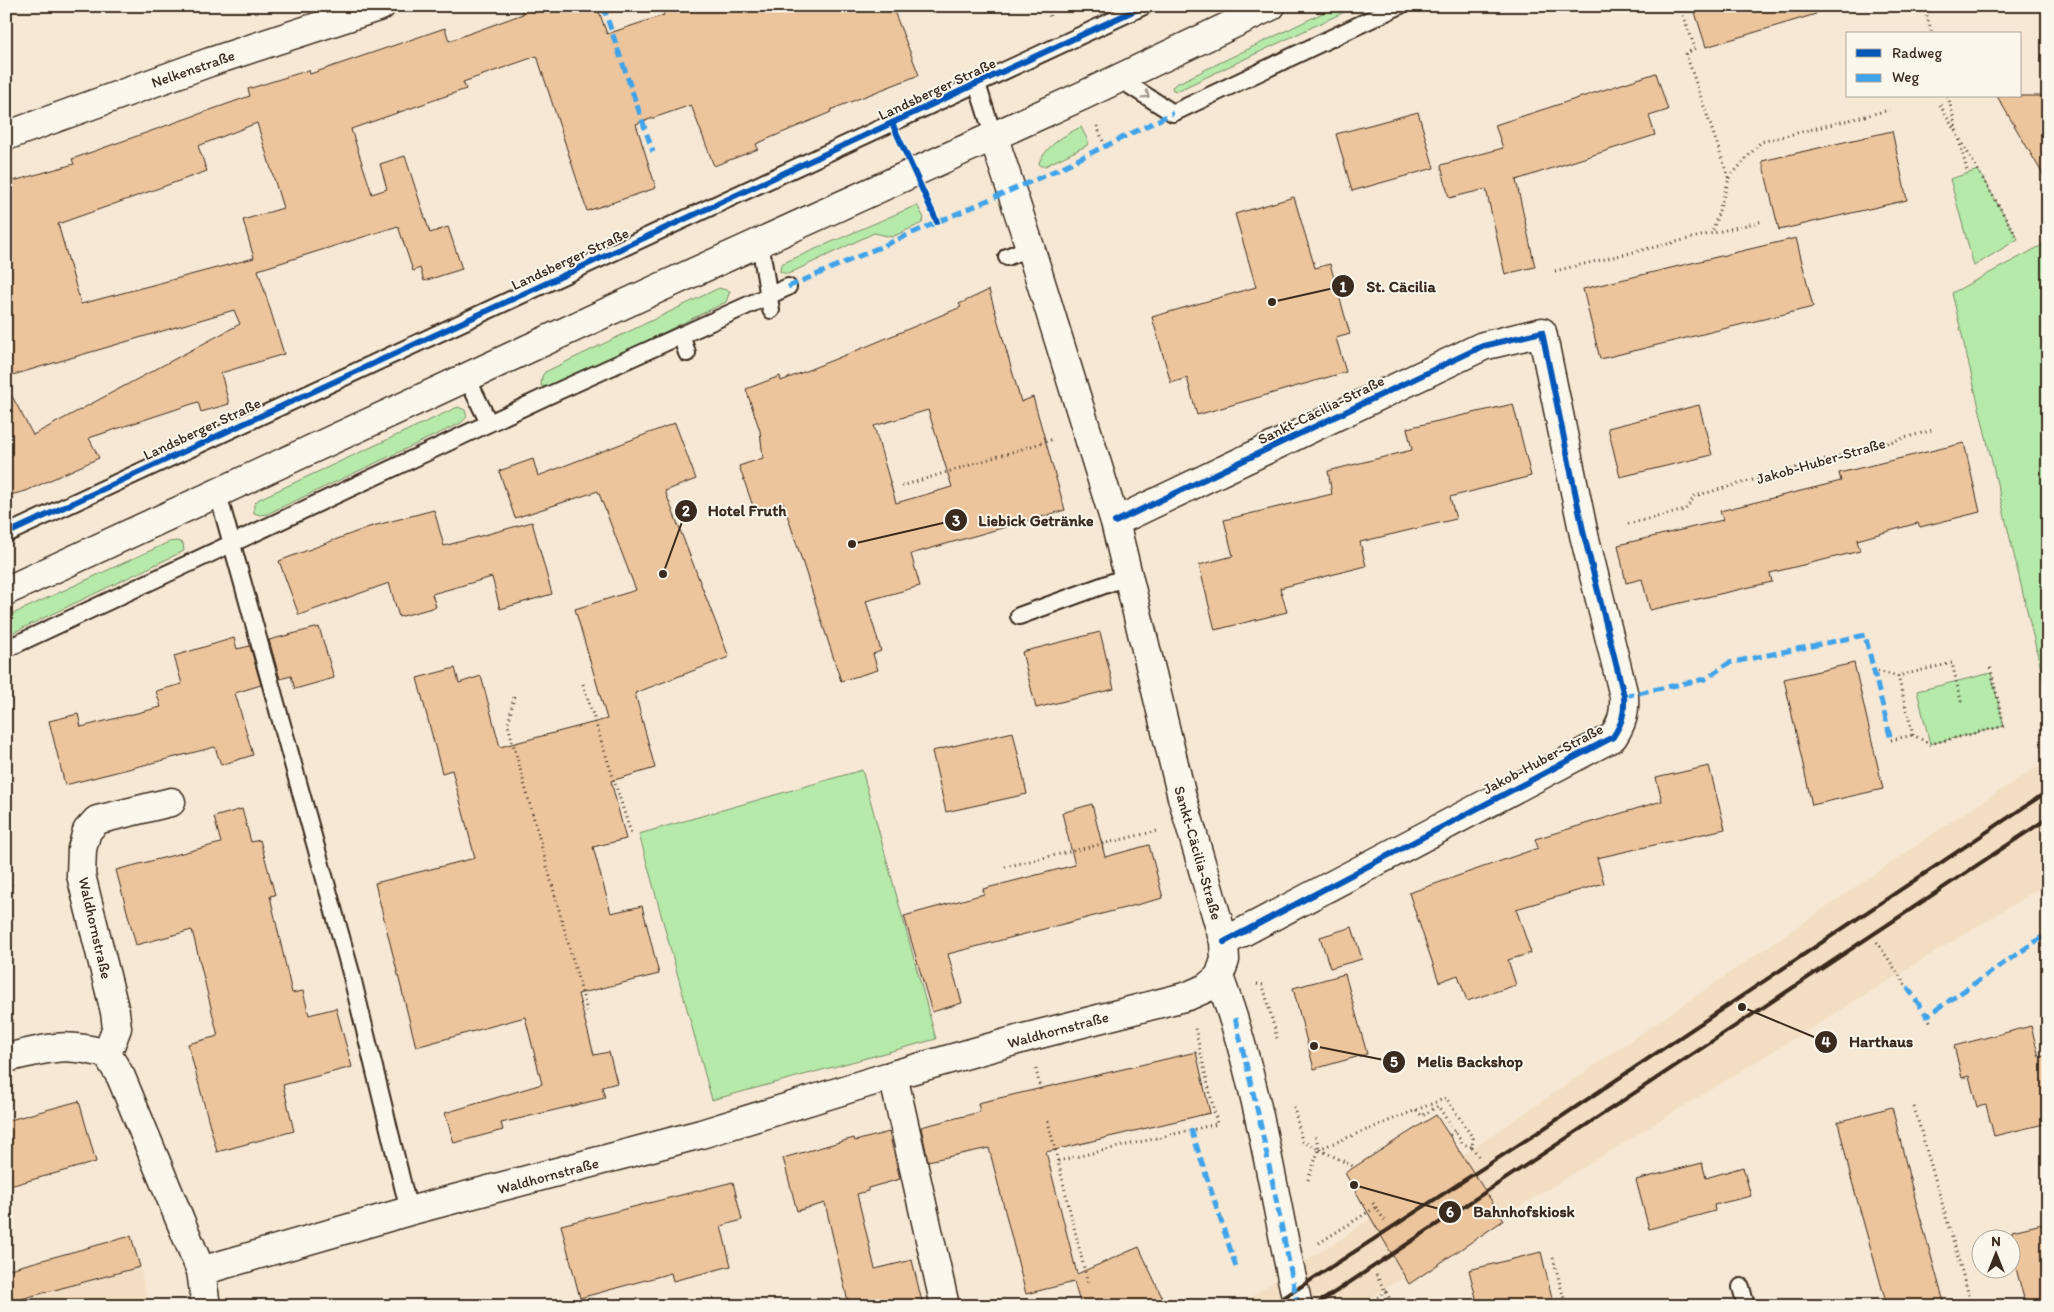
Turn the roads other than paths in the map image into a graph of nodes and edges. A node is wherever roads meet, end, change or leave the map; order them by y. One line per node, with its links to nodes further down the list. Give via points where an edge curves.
1 (382, 6): 8 (street, Nelkenstraße, via 210,62)
2 (1144, 6): 6 (lane, Landsberger Straße)
3 (1270, 6): 5 (street)
4 (1399, 6): 5 (lane, one-way to 4, via 1173,113)
5 (1118, 78): 7 (street)
6 (977, 84): 7 (lane); 19 (lane, Landsberger Straße)
7 (993, 135): 9 (street); 18 (street, Sankt-Cäcilia-Straße, via 1018,252 1086,429)
8 (6, 136)
9 (760, 243): 11 (lane); 15 (street)
10 (788, 287): 11 (lane)
11 (769, 303): 13 (lane)
12 (1542, 332): 18 (street, Sankt-Cäcilia-Straße, via 1483,346); 26 (street, Jakob-Huber-Straße, via 1584,535 1624,696 1622,724 1612,737)
13 (681, 334): 14 (lane); 16 (lane)
14 (687, 353)
15 (467, 378): 16 (lane); 17 (street)
16 (489, 423): 20 (lane)
17 (218, 494): 20 (lane); 22 (street)
18 (1114, 522): 21 (street, Sankt-Cäcilia-Straße)
19 (6, 534)
20 (233, 544): 24 (lane); 31 (lane, via 351,974)
21 (1129, 576): 23 (lane); 26 (street, Sankt-Cäcilia-Straße, via 1189,823)
22 (6, 591)
23 (1019, 616)
24 (6, 650)
25 (171, 802): 28 (street, Waldhornstraße, via 97,820 87,831 82,849 81,875 115,1012 116,1028)
26 (1224, 942): 27 (street, Sankt-Cäcilia-Straße, via 1225,960)
27 (1219, 977): 30 (street, Waldhornstraße, via 1206,988 1188,996); 36 (street, via 1235,1018 1250,1078)
28 (107, 1054): 29 (street, via 82,1047 62,1046); 32 (street, via 121,1077)
29 (6, 1058)
30 (893, 1075): 31 (street, Waldhornstraße, via 701,1134); 35 (street)
31 (409, 1211): 32 (street, Waldhornstraße)
32 (200, 1271): 34 (street)
33 (1741, 1287): 37 (lane)
34 (206, 1306)
35 (945, 1306)
36 (1298, 1306)
37 (1746, 1306)

